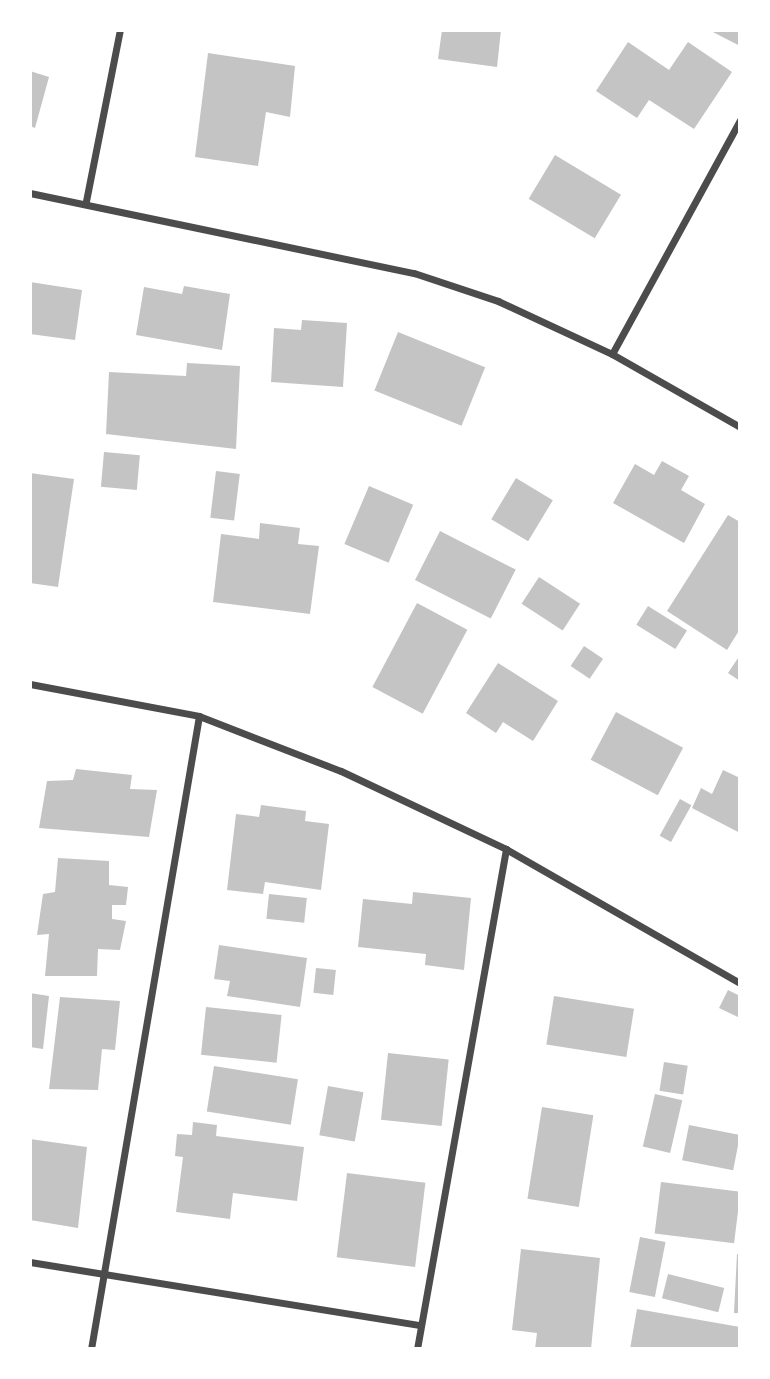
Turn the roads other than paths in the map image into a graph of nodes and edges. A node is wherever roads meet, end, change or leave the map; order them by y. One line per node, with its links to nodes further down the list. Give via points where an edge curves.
1 (120, 30): 4 (street)
2 (740, 120): 5 (street)
3 (30, 193): 4 (street)
4 (86, 201): 5 (street, via 414,273 498,301)
5 (612, 354): 6 (street)
6 (740, 427)
7 (30, 684): 8 (street)
8 (199, 716): 9 (street, via 341,771); 12 (street)
9 (506, 849): 10 (street); 13 (street)
10 (740, 983)
11 (30, 1262): 12 (street)
12 (104, 1274): 13 (street); 14 (street)
13 (420, 1325): 15 (street)
14 (91, 1349)
15 (417, 1349)

